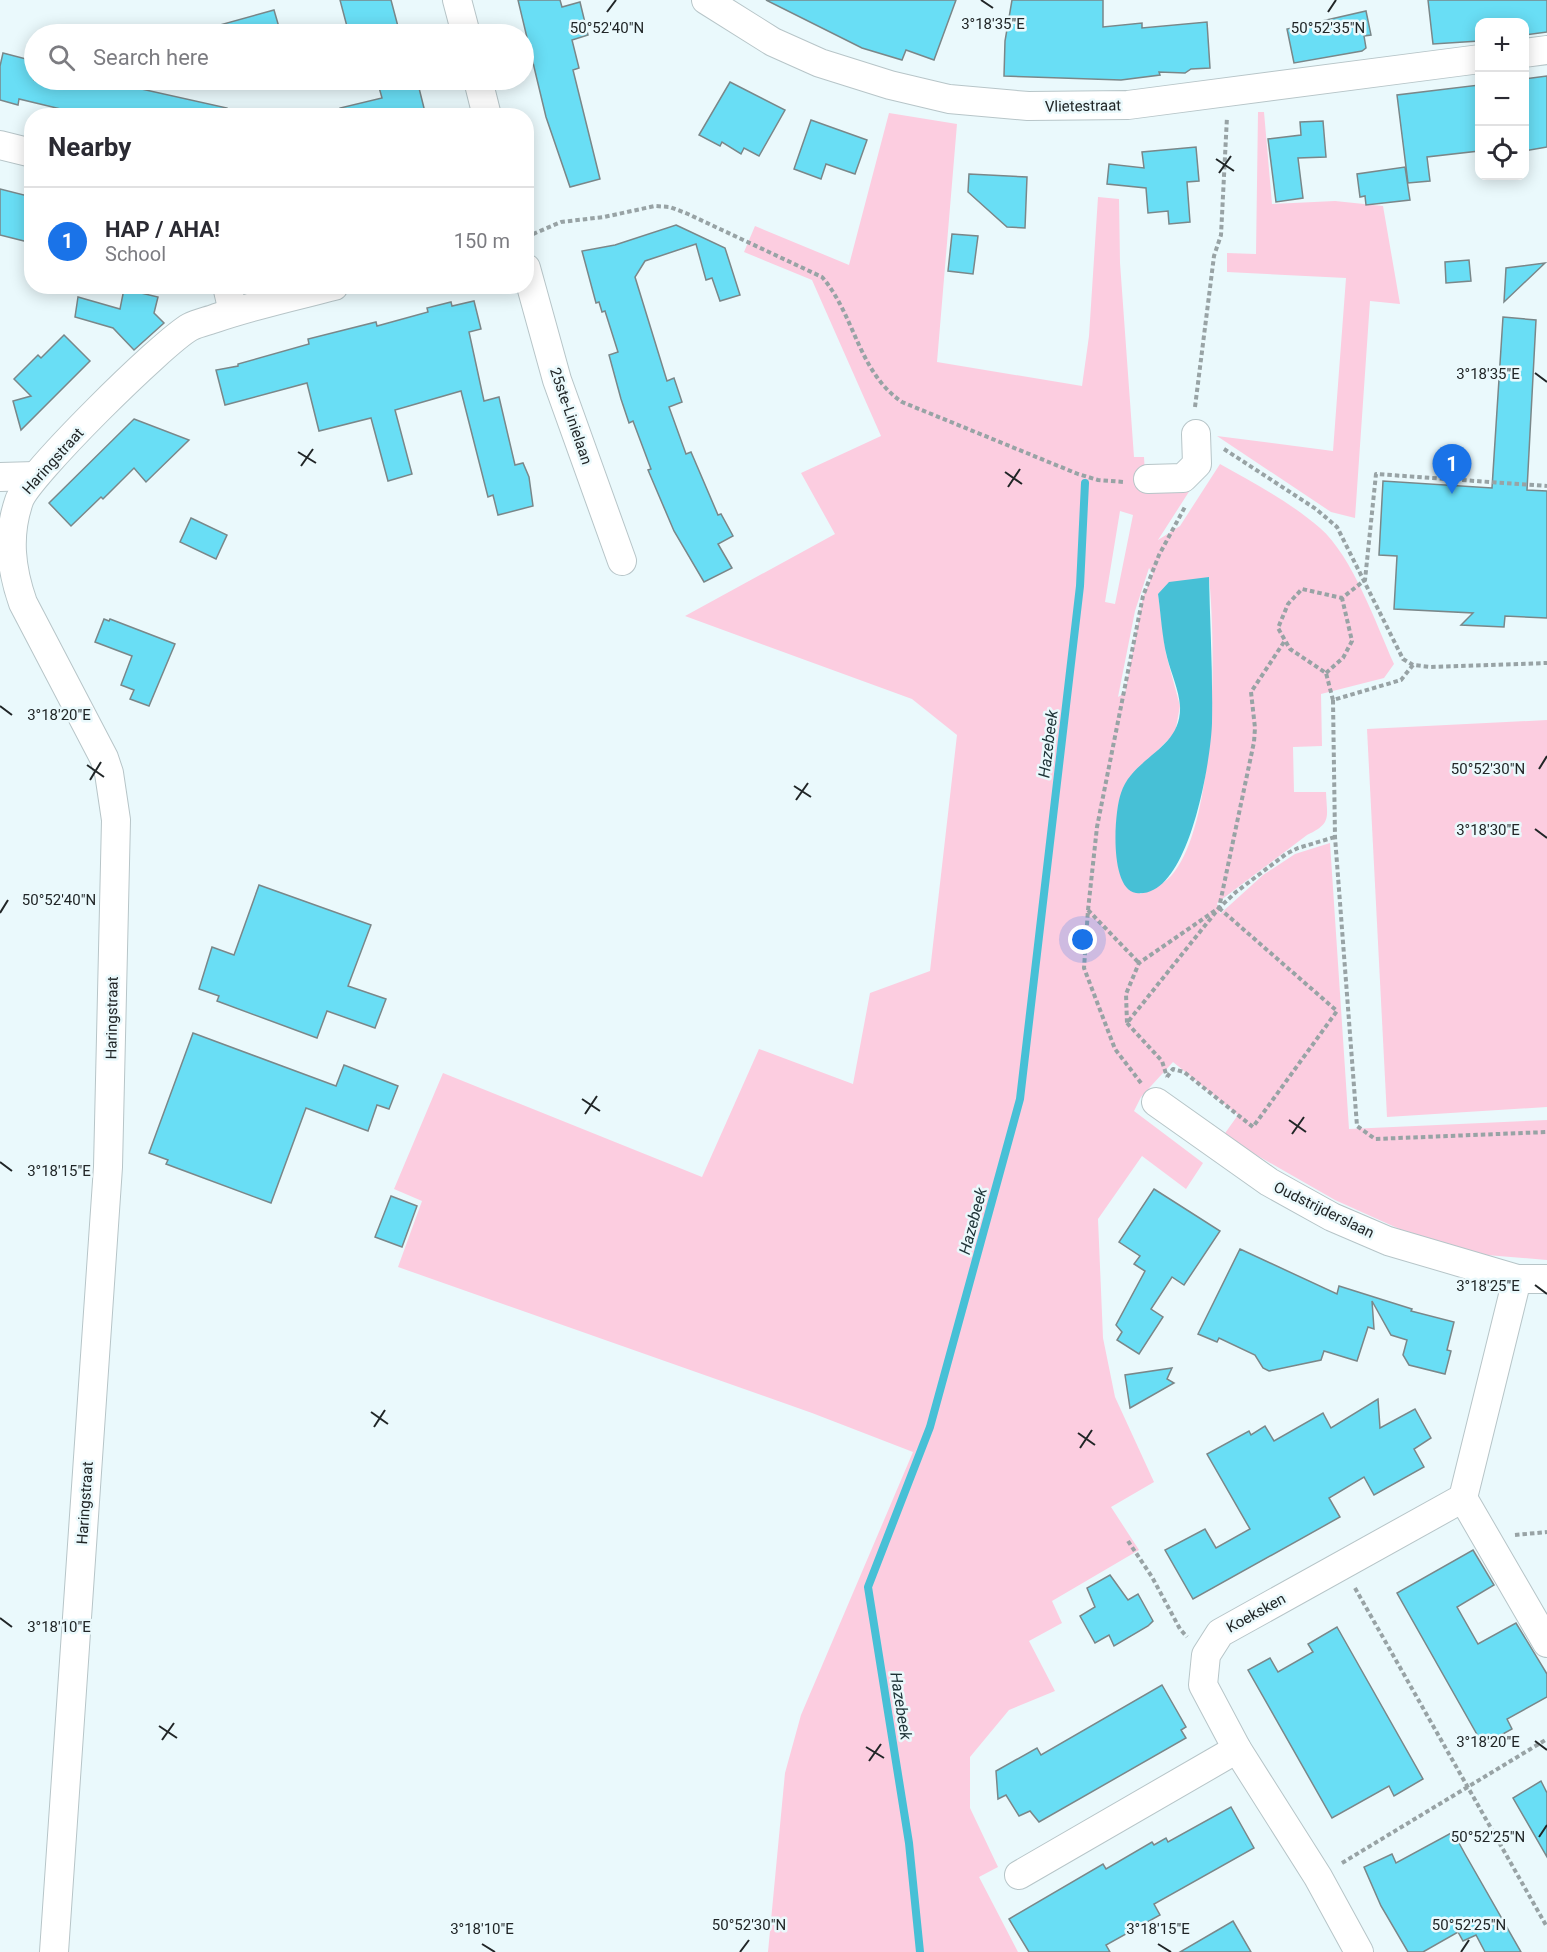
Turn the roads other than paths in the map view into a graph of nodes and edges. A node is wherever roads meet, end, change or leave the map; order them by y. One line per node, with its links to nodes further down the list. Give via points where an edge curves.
1 (457, 0): 3 (street)
2 (706, 0): 6 (street, Vlietestraat, via 773,42 820,63 949,99 1028,106 1128,105)
3 (463, 24)
4 (1547, 50): 5 (street)
5 (1529, 52)
6 (1475, 60)
7 (480, 90): 8 (street)
8 (485, 108)
9 (0, 145): 10 (street)
10 (24, 151)
11 (270, 294): 13 (street, Haringstraat)
12 (533, 294): 18 (street, 25ste-Linielaan, via 556,380)
13 (230, 299): 15 (street, Haringstraat, via 153,356)
14 (1196, 434): 17 (street, via 1197,464 1183,478)
15 (35, 476): 16 (street); 26 (street, Haringstraat, via 19,501 13,525 14,577 23,603 104,758 116,820 108,1167)
16 (0, 477)
17 (1148, 479)
18 (622, 561)
19 (1159, 1092): 20 (street, Oudstrijderslaan, via 1269,1182 1332,1217 1388,1241)
20 (1517, 1279): 21 (street, Oudstrijderslaan); 22 (street)
21 (1547, 1279)
22 (1463, 1498): 23 (street); 24 (street, Koeksken, via 1220,1633 1206,1655 1203,1685)
23 (1547, 1643)
24 (1237, 1749): 25 (street); 27 (street, via 1318,1877)
25 (1019, 1875)
26 (54, 1952)
27 (1359, 1952)

